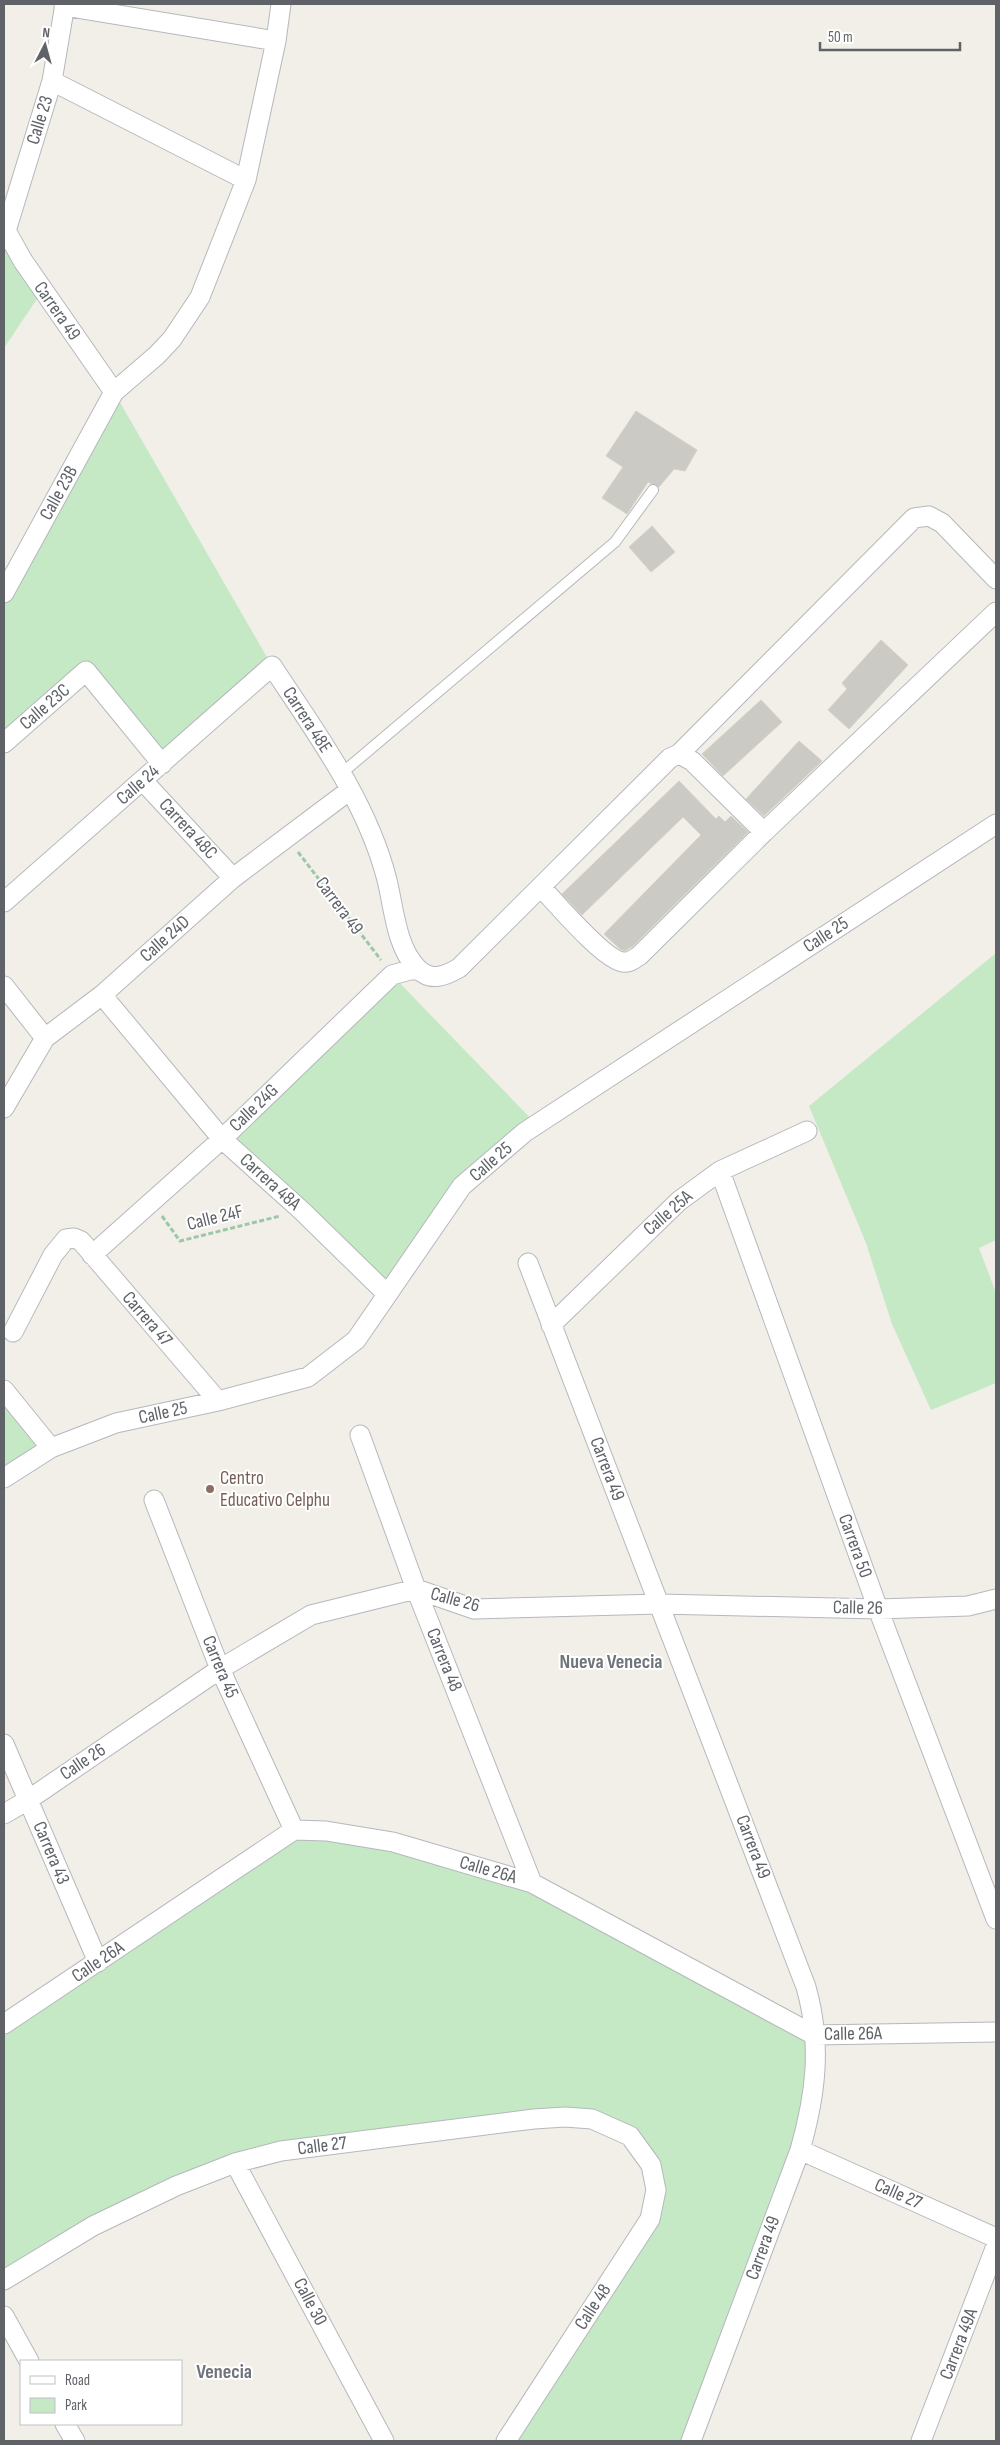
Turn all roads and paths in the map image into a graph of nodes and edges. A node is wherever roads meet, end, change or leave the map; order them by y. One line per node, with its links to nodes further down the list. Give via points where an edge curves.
1 (281, 4): 3 (street)
2 (65, 5): 3 (street); 4 (street, Calle 23)
3 (276, 41): 5 (street)
4 (52, 81): 5 (street); 6 (street, Calle 23)
5 (246, 180): 7 (street, via 200,297 172,339)
6 (5, 230): 7 (street, Carrera 49)
7 (114, 392): 10 (street, Calle 23B)
8 (653, 490): 16 (lane, via 615,542)
9 (996, 579): 14 (street, via 942,523 929,516 914,518)
10 (4, 593)
11 (996, 612): 20 (street)
12 (272, 666): 15 (street, Calle 24); 16 (street, Carrera 48E)
13 (4, 743): 15 (street, Calle 23C, via 86,671)
14 (679, 754): 20 (street, via 710,776); 23 (street, via 670,758)
15 (162, 764): 17 (street, Calle 24)
16 (342, 773): 18 (street, Carrera 48E)
17 (143, 781): 22 (street, Carrera 48C); 24 (street, Calle 24)
18 (350, 790): 21 (street, Calle 24D); 25 (street, Carrera 48E, via 370,829 406,955)
19 (996, 824): 38 (street, Calle 25, via 524,1132 462,1186)
20 (764, 832): 23 (street, via 630,962 621,962 603,951)
21 (286, 836): 22 (street, Calle 24D); 26 (path, Carrera 49)
22 (233, 878): 28 (street, Calle 24D)
23 (541, 887): 25 (street, via 459,968 440,977)
24 (4, 902)
25 (418, 970): 26 (street)
26 (392, 975): 32 (street, Calle 24G)
27 (4, 986): 29 (street)
28 (102, 995): 29 (street, Calle 24D); 32 (street, Carrera 48A)
29 (45, 1038): 30 (street, Calle 24D)
30 (4, 1108)
31 (807, 1131): 33 (street, Calle 25A)
32 (222, 1139): 34 (street, Calle 24G); 35 (street, Carrera 48A)
33 (720, 1172): 39 (street, Calle 25A, via 679,1201); 50 (street, Carrera 50)
34 (152, 1203): 35 (path, Calle 24F, via 180,1241); 36 (street, Calle 24G)
35 (301, 1210): 38 (street, Carrera 48A)
36 (92, 1255): 40 (street, Carrera 47, via 81,1241 66,1239 53,1255); 42 (street, Carrera 47)
37 (528, 1263): 39 (street, Carrera 49)
38 (387, 1294): 42 (street, Calle 25, via 356,1340 308,1376)
39 (551, 1325): 49 (street, Carrera 49)
40 (13, 1332)
41 (4, 1390): 44 (street)
42 (218, 1401): 44 (street, Calle 25, via 116,1423)
43 (360, 1435): 47 (street, Carrera 48)
44 (51, 1448): 45 (street, Calle 25)
45 (4, 1478)
46 (154, 1500): 51 (street, Carrera 45)
47 (416, 1590): 49 (street, Calle 26, via 474,1609); 51 (street, Calle 26, via 311,1615); 56 (street, Carrera 48)
48 (996, 1598): 50 (street, Calle 26, via 968,1606)
49 (660, 1604): 50 (street, Calle 26); 61 (street, Carrera 49, via 806,1987 814,2016)
50 (878, 1609): 57 (street, Carrera 50)
51 (220, 1669): 53 (street, Calle 26); 55 (street, Carrera 45)
52 (4, 1744): 53 (street, Carrera 43)
53 (28, 1800): 54 (street, Calle 26); 58 (street, Carrera 43)
54 (4, 1814)
55 (294, 1830): 56 (street, Calle 26A, via 326,1830 393,1842); 58 (street, Calle 26A)
56 (532, 1883): 61 (street, Calle 26A)
57 (996, 1918)
58 (98, 1962): 59 (street, Calle 26A)
59 (4, 2024)
60 (996, 2032): 61 (street, Calle 26A)
61 (814, 2035): 62 (street, Carrera 49, via 814,2086)
62 (800, 2150): 65 (street, Calle 27); 74 (street, Carrera 49)
63 (235, 2163): 64 (street, Calle 27, via 281,2151 565,2117 592,2119 630,2136); 67 (street, Calle 27, via 176,2186 93,2226); 72 (street, Calle 30)
64 (651, 2166): 73 (street, Calle 48, via 656,2190 650,2219)
65 (996, 2238)
66 (996, 2246): 75 (street, Carrera 49A)
67 (4, 2280)
68 (4, 2316): 69 (street)
69 (29, 2360)
70 (66, 2425): 71 (street)
71 (75, 2441)
72 (384, 2441)
73 (506, 2441)
74 (691, 2441)
75 (921, 2441)

